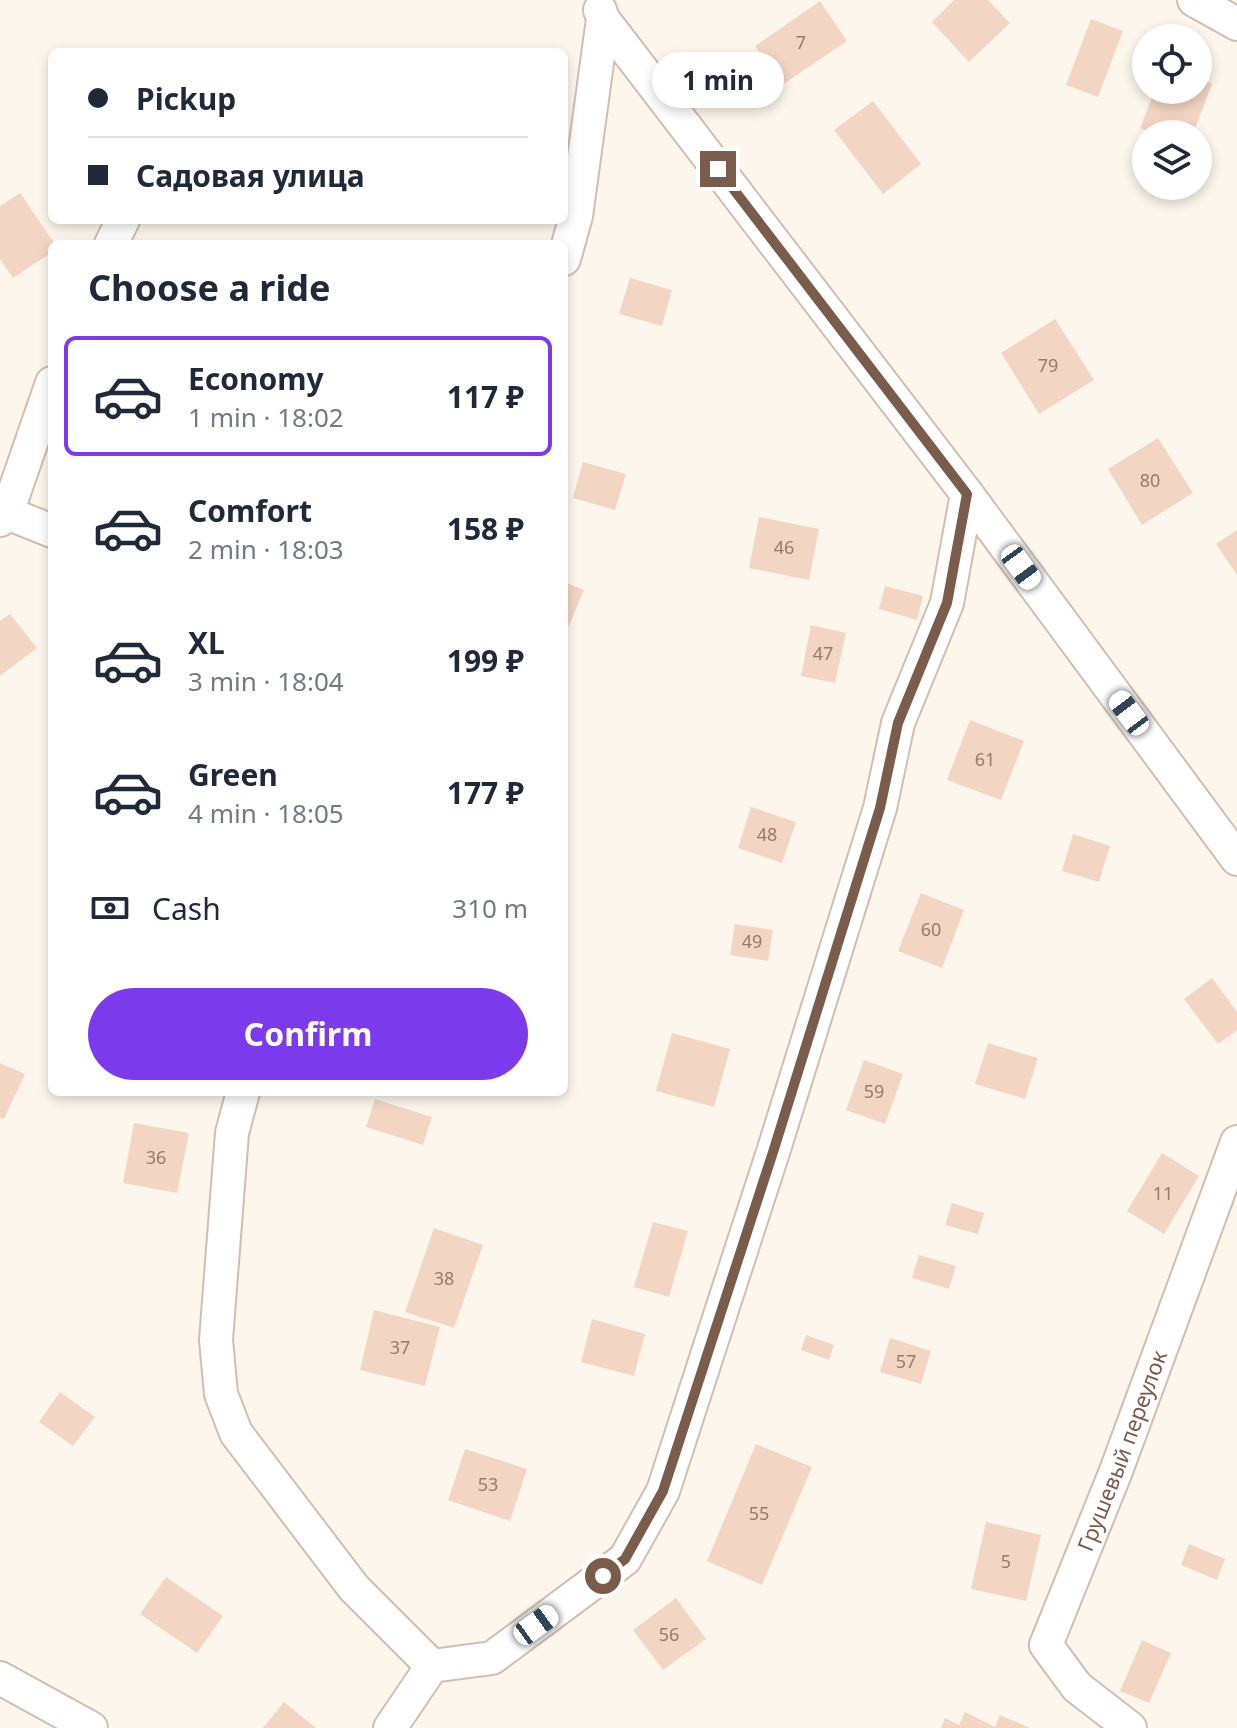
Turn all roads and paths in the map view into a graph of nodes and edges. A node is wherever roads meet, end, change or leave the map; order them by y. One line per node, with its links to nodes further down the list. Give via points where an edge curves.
1 (1194, 0): 3 (street)
2 (600, 10): 4 (street, via 576,216); 6 (street)
3 (1237, 24)
4 (568, 245)
5 (48, 394): 7 (street)
6 (967, 494): 9 (street); 12 (street, via 947,603 898,723 880,808 663,1491 625,1559 492,1658)
7 (3, 516): 8 (street)
8 (48, 530)
9 (1237, 859)
10 (242, 1096): 12 (street, via 232,1133 216,1340 221,1394 236,1433 354,1588)
11 (1237, 1142): 16 (street, Грушевый переулок, via 1046,1645 1077,1687)
12 (432, 1666): 15 (street)
13 (5, 1692): 14 (street)
14 (91, 1728)
15 (390, 1728)
16 (1130, 1728)

